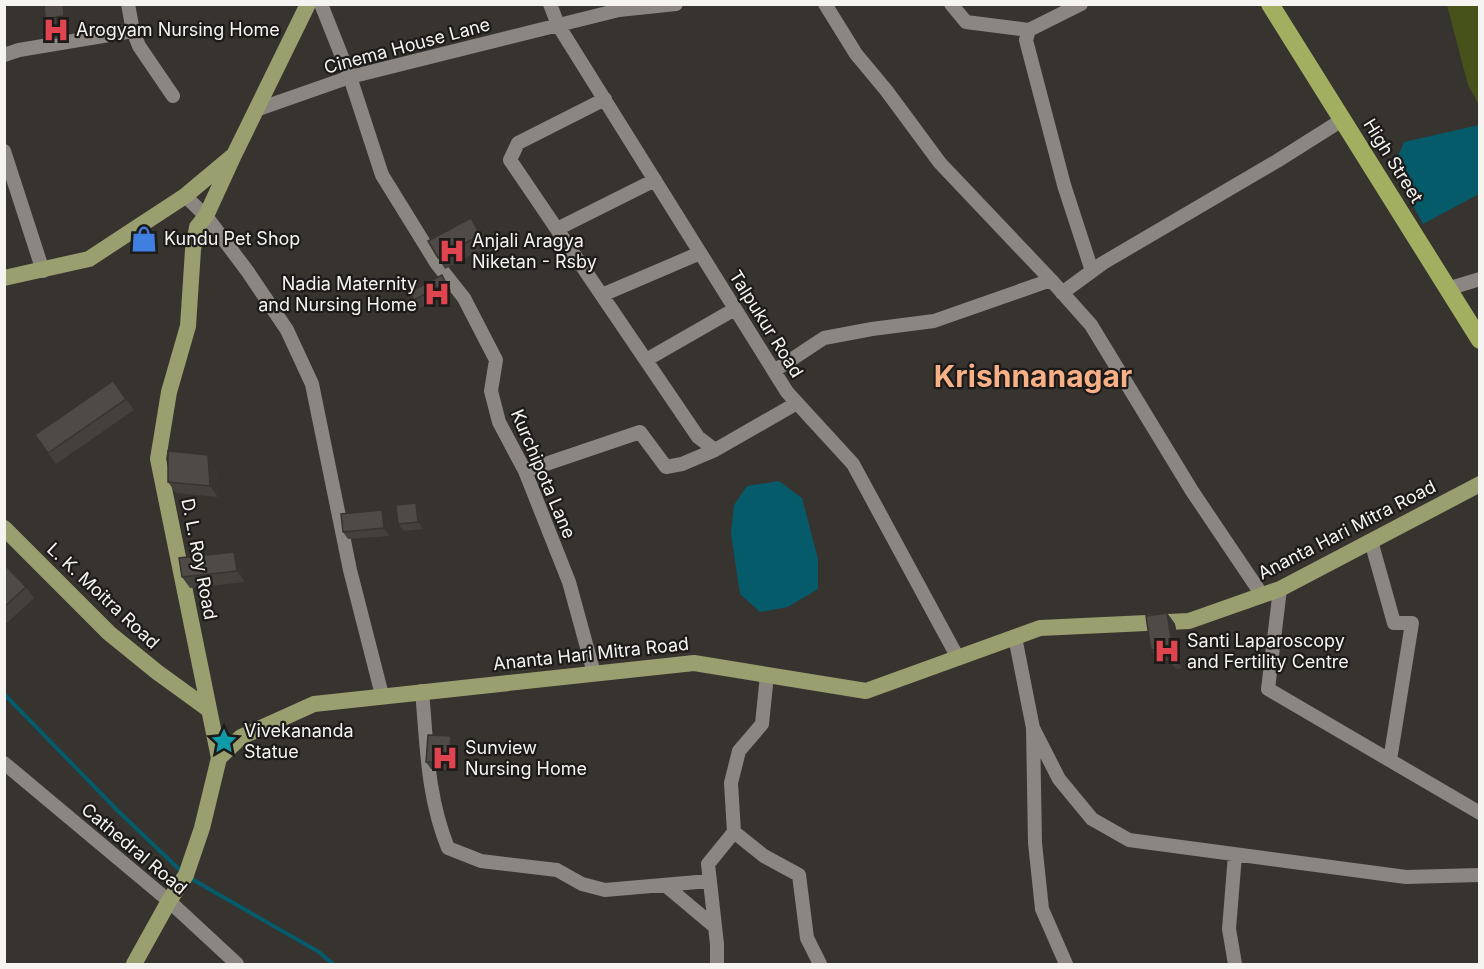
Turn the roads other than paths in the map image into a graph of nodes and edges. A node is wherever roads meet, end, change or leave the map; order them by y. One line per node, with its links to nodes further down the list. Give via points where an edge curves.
1 (128, 4): 12 (street)
2 (309, 4): 17 (main road, D. L. Roy Road)
3 (321, 4): 14 (street, Kurchipota Lane)
4 (549, 4): 10 (street, Talpukur Road)
5 (676, 4): 10 (street, Cinema House Lane, via 619,10)
6 (825, 4): 29 (street, via 856,54 940,163)
7 (951, 4): 11 (street, via 966,22)
8 (1081, 4): 11 (street)
9 (1270, 4): 18 (highway, High Street)
10 (558, 25): 14 (street, Cinema House Lane); 16 (street, Talpukur Road)
11 (1029, 30): 27 (street, via 1026,40 1064,185)
12 (133, 31): 13 (street); 15 (street)
13 (4, 55)
14 (350, 77): 17 (street, Cinema House Lane); 40 (street, Kurchipota Lane, via 382,175 436,264 465,298 495,360 491,391 499,422)
15 (173, 96)
16 (604, 99): 21 (street, Talpukur Road); 24 (street, via 518,143 510,160)
17 (256, 110): 20 (main road, D. L. Roy Road)
18 (1342, 120): 27 (street); 31 (highway, High Street)
19 (4, 151): 26 (street)
20 (234, 155): 22 (main road); 23 (main road, D. L. Roy Road)
21 (655, 180): 24 (street); 25 (street, Talpukur Road)
22 (185, 196): 23 (street); 26 (main road, via 89,259)
23 (206, 216): 51 (street, via 287,330 312,384 350,570); 52 (main road, D. L. Roy Road, via 197,227 188,326 169,392 158,459)
24 (557, 230): 33 (street)
25 (700, 253): 33 (street); 34 (street, Talpukur Road)
26 (44, 270): 28 (main road)
27 (1092, 271): 32 (street)
28 (4, 278)
29 (1051, 279): 32 (street); 37 (street, via 934,321 825,338)
30 (1479, 279): 31 (street)
31 (1447, 288): 35 (highway, High Street)
32 (1062, 293): 45 (street, via 1091,325 1192,491)
33 (602, 295): 36 (street)
34 (735, 309): 36 (street); 37 (street, Talpukur Road)
35 (1479, 340)
36 (646, 360): 39 (street, via 698,437)
37 (774, 371): 38 (street, Talpukur Road)
38 (797, 402): 39 (street); 47 (street, Talpukur Road, via 853,464)
39 (715, 450): 40 (street, via 666,467 640,432)
40 (525, 471): 48 (street, Kurchipota Lane, via 570,582)
41 (1479, 484): 43 (main road, Ananta Hari Mitra Road)
42 (4, 528): 52 (main road, L. K. Moitra Road, via 109,633)
43 (1371, 541): 44 (main road, Ananta Hari Mitra Road); 55 (street, via 1394,623 1412,623)
44 (1280, 589): 45 (main road, Ananta Hari Mitra Road); 55 (street, via 1268,689)
45 (1262, 595): 46 (main road, Ananta Hari Mitra Road, via 1189,621 1040,628)
46 (1015, 637): 47 (main road, Ananta Hari Mitra Road); 53 (street)
47 (958, 658): 49 (main road, Ananta Hari Mitra Road, via 866,691)
48 (594, 673): 49 (main road, Ananta Hari Mitra Road, via 694,663); 50 (main road, Ananta Hari Mitra Road)
49 (766, 675): 58 (street, via 762,724 739,751 731,783)
50 (422, 691): 51 (main road, Ananta Hari Mitra Road); 62 (street, via 427,769 448,848 480,861 557,870 582,884 605,890)
51 (382, 695): 54 (main road, Ananta Hari Mitra Road, via 314,704 241,736)
52 (208, 709): 54 (main road, D. L. Roy Road)
53 (1033, 728): 59 (street, via 1059,779 1092,819 1129,840); 69 (street, via 1035,843 1042,909)
54 (219, 758): 63 (main road, D. L. Roy Road, via 199,838 186,875)
55 (1390, 760): 57 (street)
56 (4, 763): 63 (street, Cathedral Road)
57 (1479, 813)
58 (734, 832): 61 (street, via 708,864); 68 (street, via 764,856 799,875 807,938)
59 (1235, 855): 60 (street, via 1406,877); 70 (street, via 1229,929)
60 (1479, 874)
61 (709, 881): 62 (street); 64 (street)
62 (664, 885): 64 (street)
63 (169, 901): 65 (main road, D. L. Roy Road); 66 (street, Cathedral Road)
64 (715, 927): 67 (street)
65 (134, 964)
66 (237, 964)
67 (717, 964)
68 (820, 964)
69 (1066, 964)
70 (1235, 964)

